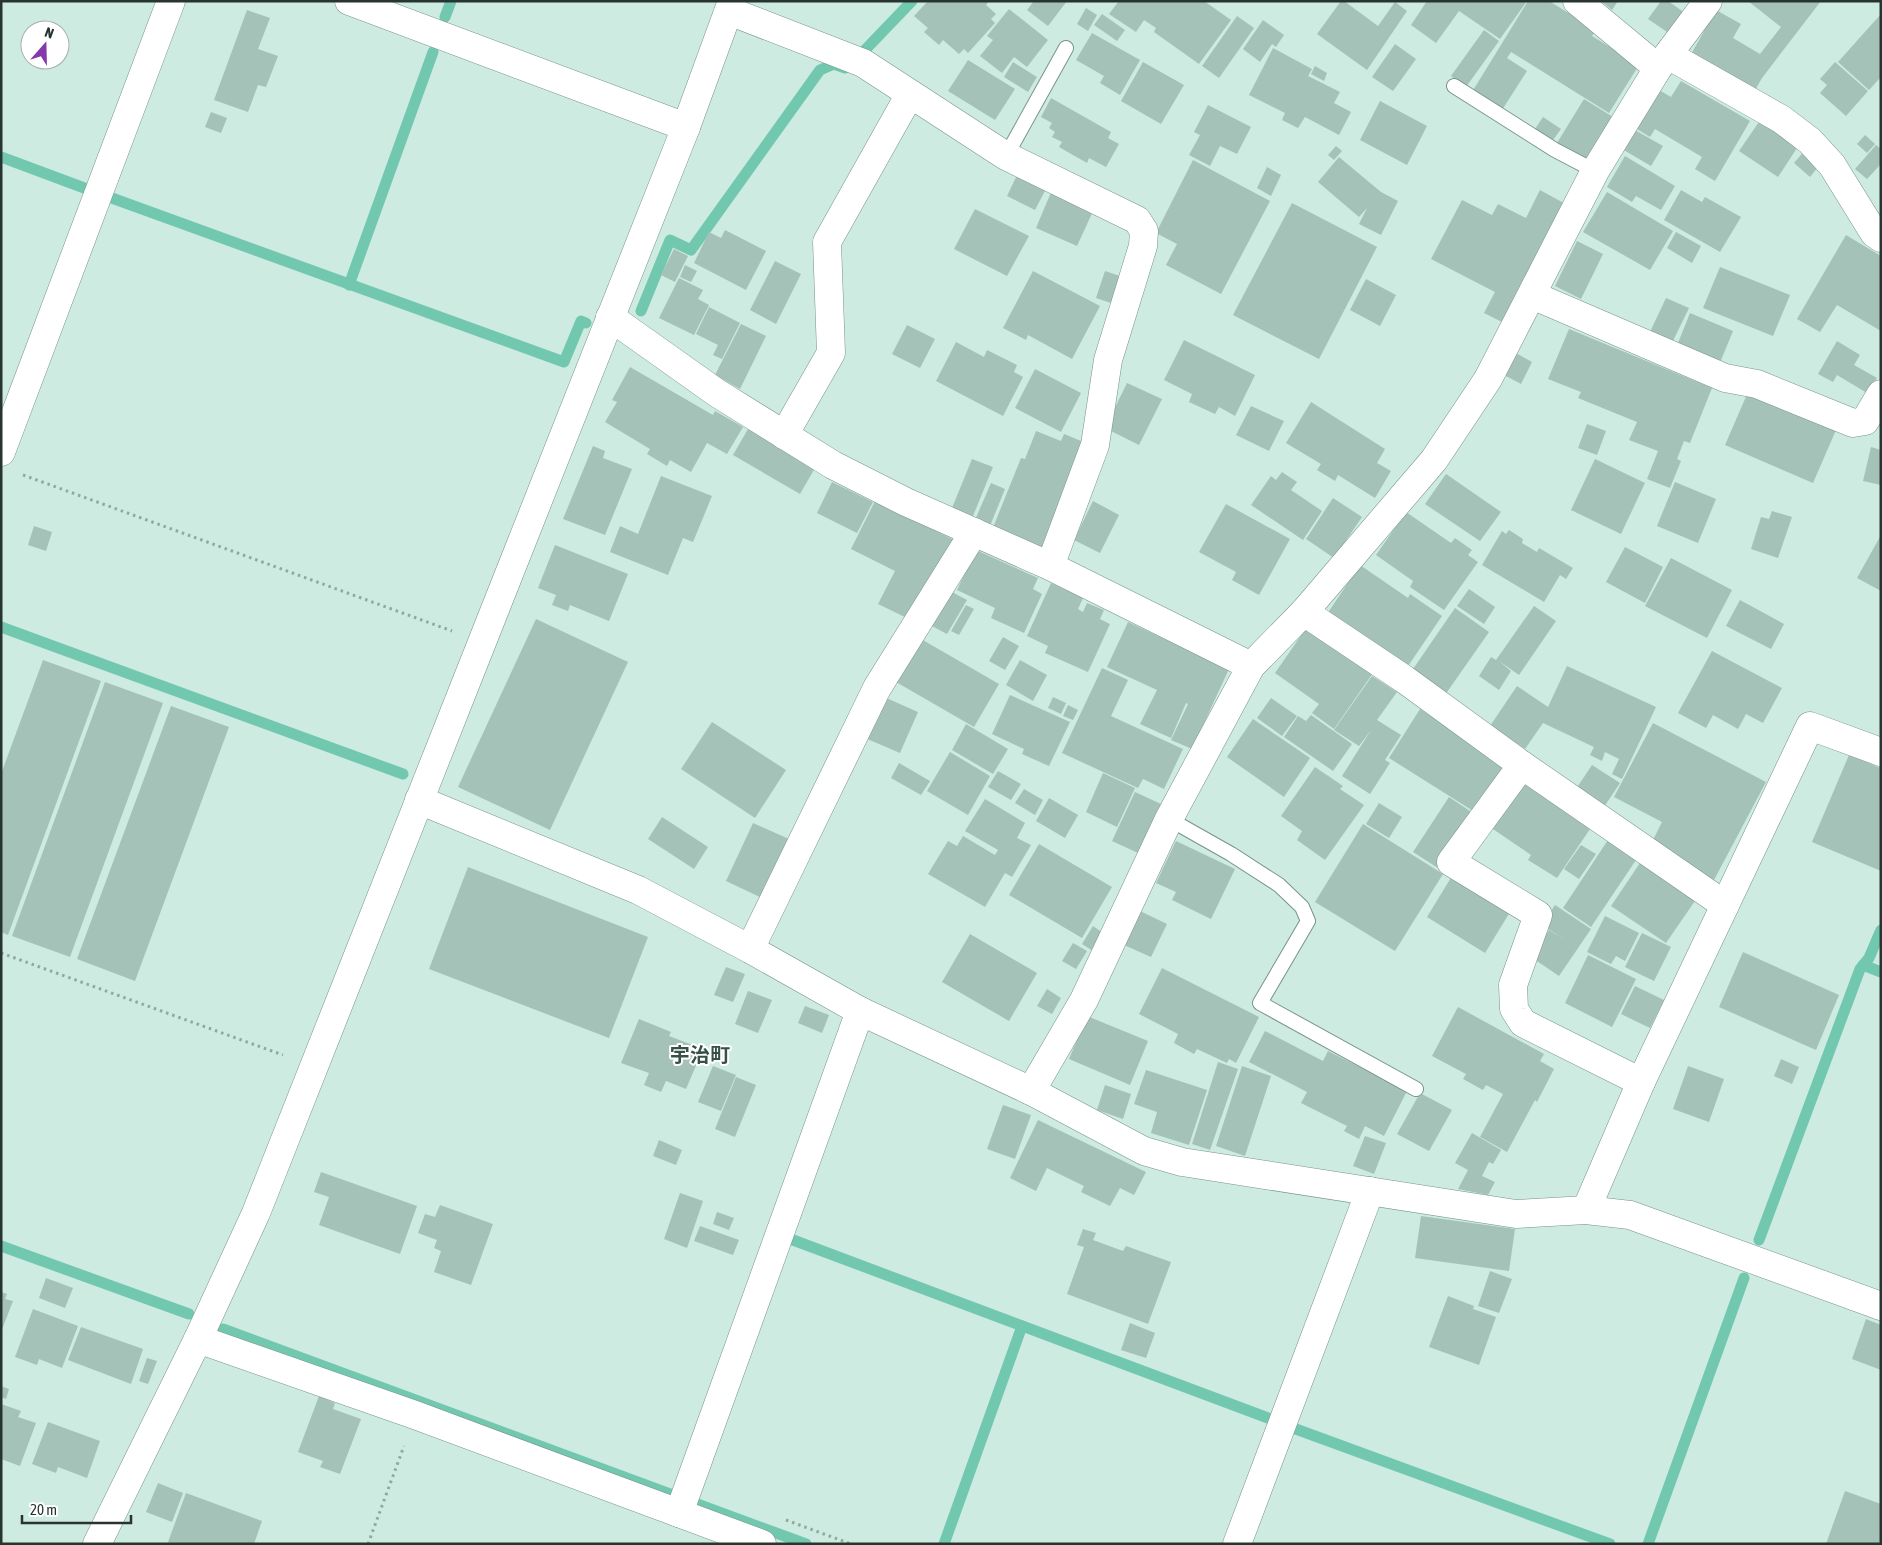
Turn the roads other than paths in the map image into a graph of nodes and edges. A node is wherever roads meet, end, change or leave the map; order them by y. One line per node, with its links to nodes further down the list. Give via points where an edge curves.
1 (171, 1): 18 (street)
2 (349, 1): 10 (street)
3 (1577, 1): 7 (street)
4 (1708, 1): 7 (street)
5 (730, 6): 9 (street, via 862,63); 10 (street)
6 (1066, 48): 11 (lane)
7 (1663, 62): 12 (street); 13 (street, via 1781,119 1810,141 1832,165 1874,233)
8 (1454, 86): 12 (lane, via 1555,150)
9 (910, 94): 11 (street); 17 (street, via 826,242 832,353)
10 (686, 127): 15 (street)
11 (1006, 156): 20 (street, via 1137,220 1144,231 1144,246 1108,360 1095,445)
12 (1595, 170): 14 (street)
13 (1881, 238)
14 (1532, 295): 16 (street, via 1725,378 1757,384 1854,423 1865,421); 21 (street, via 1488,379 1434,460)
15 (610, 317): 17 (street, via 717,394); 25 (street)
16 (1881, 394)
17 (784, 435): 19 (street, via 841,469)
18 (1, 452)
19 (974, 532): 20 (street); 28 (street, via 877,688)
20 (1050, 566): 22 (street)
21 (1304, 612): 22 (street); 24 (street, via 1404,679)
22 (1251, 666): 26 (street)
23 (1881, 752): 27 (street, via 1810,726)
24 (1522, 765): 27 (street); 30 (street, via 1451,862 1538,915 1513,985 1514,1009 1524,1023)
25 (419, 800): 28 (street, via 638,890); 36 (street, via 256,1213)
26 (1168, 819): 31 (lane, via 1279,885 1302,907 1308,921 1260,1003); 32 (street, via 1084,1000)
27 (1725, 905): 30 (street)
28 (750, 949): 29 (street)
29 (860, 1010): 32 (street); 37 (street)
30 (1641, 1082): 34 (street)
31 (1416, 1088)
32 (1031, 1091): 33 (street, via 1144,1151 1182,1162)
33 (1370, 1191): 34 (street, via 1516,1214); 40 (street)
34 (1586, 1210): 35 (street, via 1630,1215)
35 (1881, 1306)
36 (198, 1339): 37 (street); 38 (street)
37 (682, 1503): 39 (street)
38 (97, 1543)
39 (762, 1544)
40 (1237, 1544)

